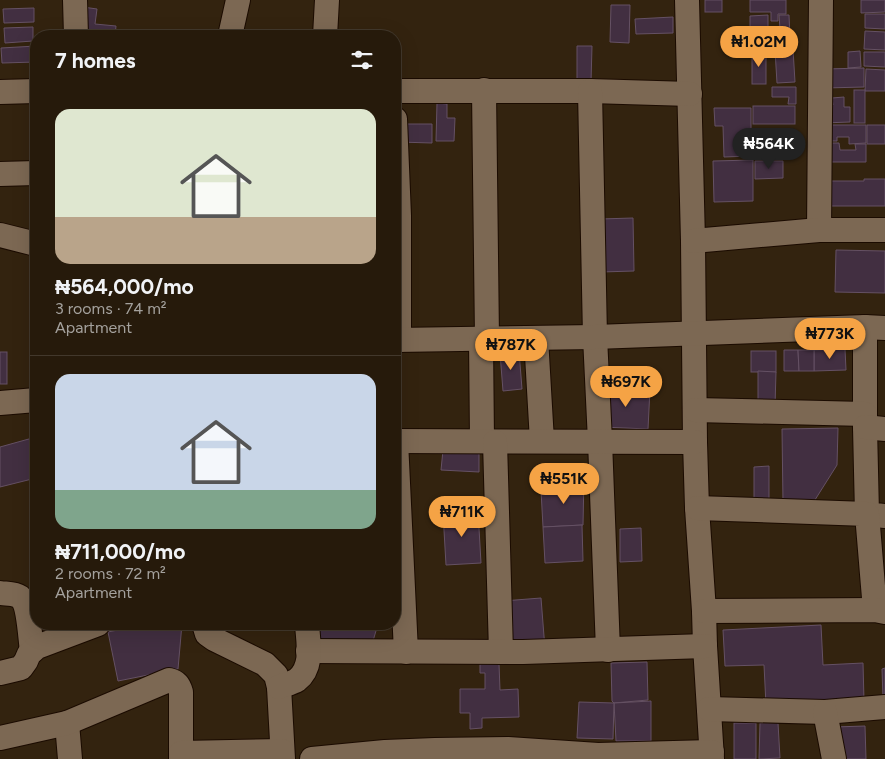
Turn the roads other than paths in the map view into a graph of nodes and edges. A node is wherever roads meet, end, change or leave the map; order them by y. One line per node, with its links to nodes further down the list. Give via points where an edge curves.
1 (75, 0): 6 (street)
2 (238, 0): 7 (street)
3 (327, 0): 8 (street)
4 (687, 0): 14 (street)
5 (821, 0): 17 (street)
6 (76, 30)
7 (231, 30)
8 (326, 30)
9 (484, 90): 10 (street); 11 (street); 26 (street)
10 (401, 91)
11 (590, 91): 14 (street); 24 (street)
12 (0, 92): 13 (street)
13 (30, 92)
14 (690, 94): 20 (street)
15 (30, 173): 16 (street)
16 (0, 174)
17 (819, 230): 18 (street); 20 (street)
18 (885, 230)
19 (0, 235): 21 (street)
20 (693, 241): 23 (street)
21 (30, 242)
22 (875, 327): 23 (street); 31 (street)
23 (693, 334): 24 (street); 30 (street)
24 (595, 337): 25 (street); 34 (street)
25 (536, 338): 26 (street); 33 (street)
26 (484, 339): 27 (street); 35 (street)
27 (401, 340)
28 (30, 400): 29 (street)
29 (0, 403)
30 (695, 410): 31 (street); 36 (street)
31 (872, 423): 38 (street)
32 (401, 440): 35 (street)
33 (542, 441): 34 (street); 35 (street)
34 (600, 441): 36 (street); 47 (street)
35 (488, 442): 51 (street)
36 (695, 442): 37 (street)
37 (697, 508): 38 (street); 41 (street)
38 (876, 515): 42 (street)
39 (401, 556): 50 (street)
40 (0, 593): 48 (street, via 14,594 26,605)
41 (704, 610): 42 (street); 46 (street)
42 (880, 611)
43 (81, 630): 48 (street, via 37,646)
44 (206, 630): 53 (street, via 214,639 265,664 276,675)
45 (307, 630): 49 (street)
46 (705, 646): 47 (street); 54 (street)
47 (608, 650): 51 (street)
48 (32, 651): 52 (street, via 21,668)
49 (308, 651): 50 (street); 53 (street, via 305,671 296,680)
50 (406, 652): 51 (street)
51 (501, 652)
52 (0, 672)
53 (279, 687): 60 (street)
54 (709, 709): 56 (street); 61 (street)
55 (885, 709): 56 (street)
56 (824, 712): 66 (street)
57 (67, 723): 58 (street); 62 (street, via 169,680 179,685 181,692); 64 (street)
58 (0, 738)
59 (508, 754): 61 (street); 63 (street, via 434,750)
60 (283, 755): 62 (street)
61 (712, 755)
62 (181, 756)
63 (385, 756): 65 (street)
64 (70, 759)
65 (312, 759)
66 (834, 759)

